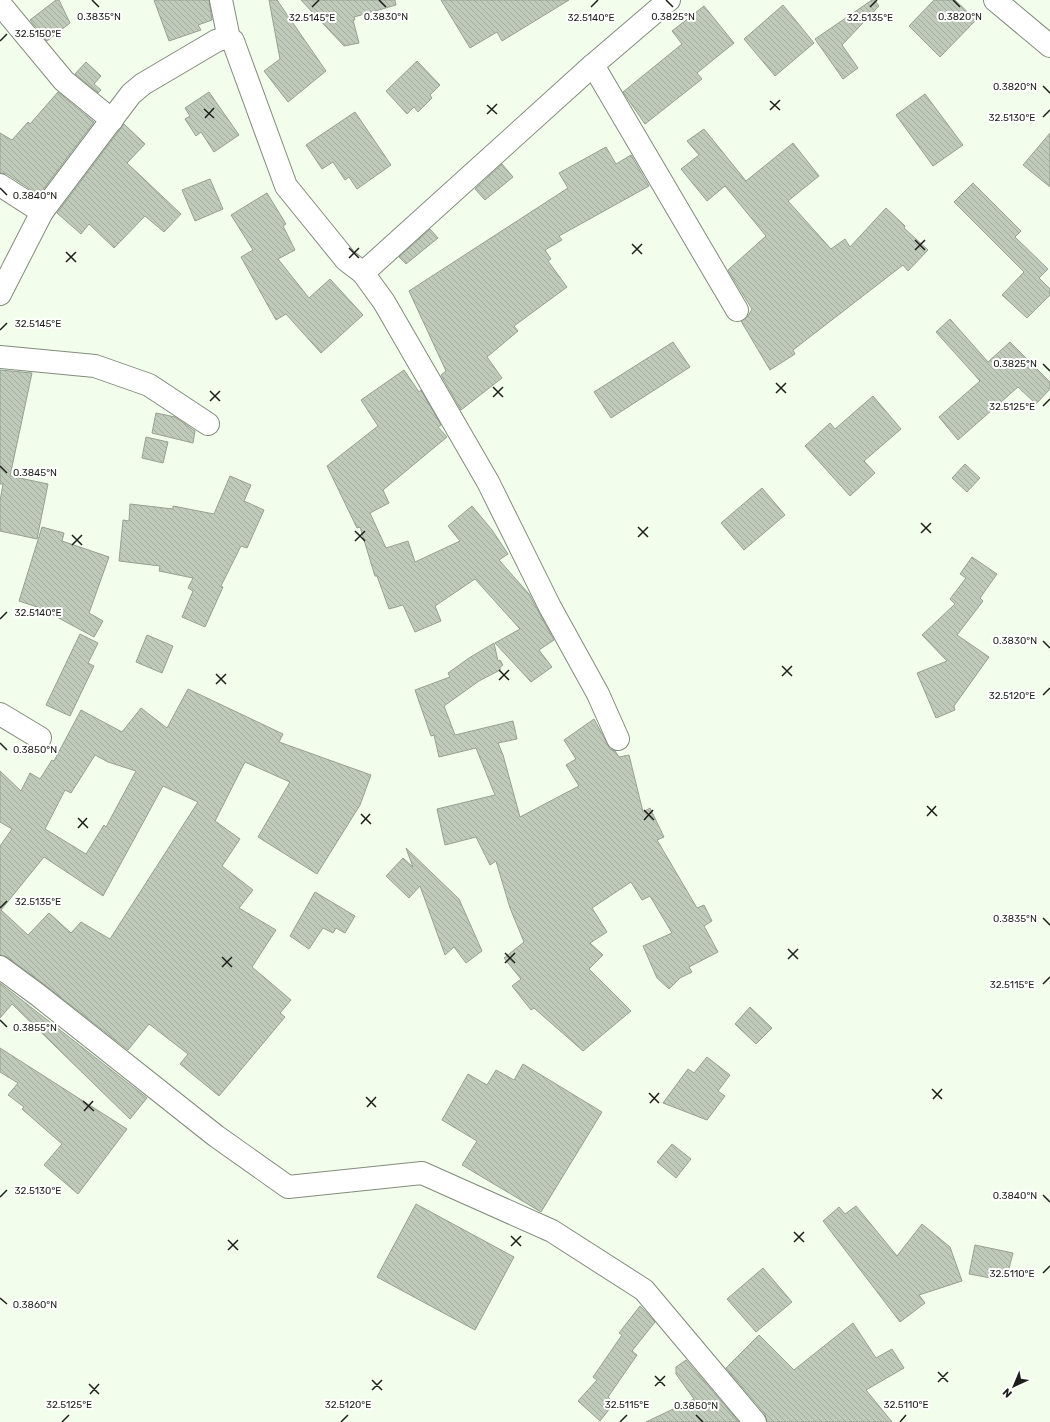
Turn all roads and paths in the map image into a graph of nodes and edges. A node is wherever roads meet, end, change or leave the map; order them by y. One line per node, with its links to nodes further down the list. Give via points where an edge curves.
1 (221, 0): 5 (street)
2 (669, 0): 7 (street)
3 (995, 0): 6 (street)
4 (0, 4): 8 (street, via 64,81)
5 (229, 39): 8 (street, via 216,41 143,84 131,94); 11 (street, via 233,41 286,186 346,260)
6 (1050, 46)
7 (593, 65): 11 (street); 13 (street)
8 (112, 120): 10 (street)
9 (0, 185): 10 (street)
10 (42, 212): 12 (street)
11 (363, 273): 18 (street, via 384,302 488,482 550,607 598,694)
12 (0, 294)
13 (737, 310)
14 (0, 357): 15 (street, via 96,366 149,385)
15 (208, 424)
16 (0, 714): 17 (street)
17 (40, 738)
18 (618, 739)
19 (0, 967): 20 (street, via 216,1136 288,1187 422,1173 552,1231 644,1290)
20 (755, 1422)

